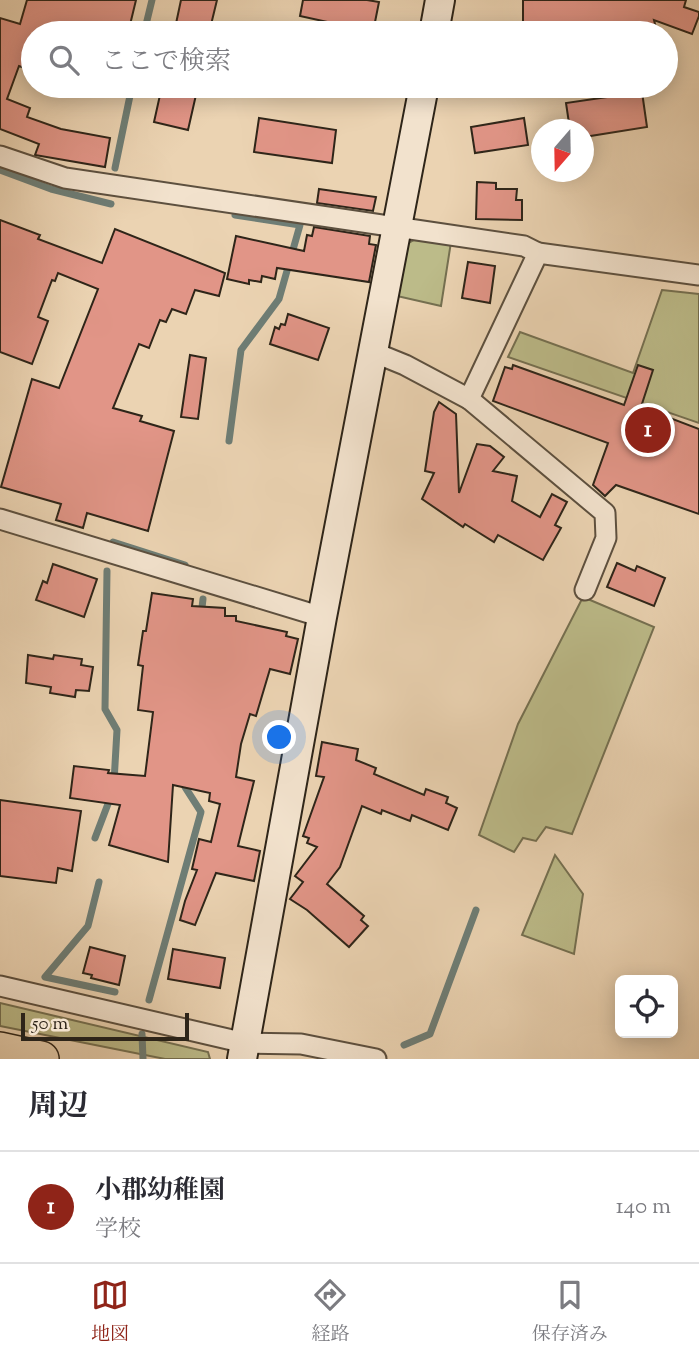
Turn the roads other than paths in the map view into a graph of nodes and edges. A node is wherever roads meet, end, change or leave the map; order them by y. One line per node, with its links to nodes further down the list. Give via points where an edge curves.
1 (440, 0): 2 (street)
2 (436, 21)
3 (422, 98): 5 (street)
4 (0, 156): 5 (street, via 65,178)
5 (398, 226): 6 (street, via 524,246); 8 (street)
6 (538, 253): 7 (street); 9 (street)
7 (699, 275)
8 (373, 352): 9 (street); 12 (street)
9 (469, 399): 11 (street, via 605,513 606,538)
10 (0, 519): 12 (street)
11 (585, 590)
12 (322, 617): 15 (street)
13 (0, 986): 15 (street)
14 (0, 1050): 16 (highway)
15 (244, 1051): 17 (street, via 300,1044)
16 (41, 1059)
17 (376, 1059)

